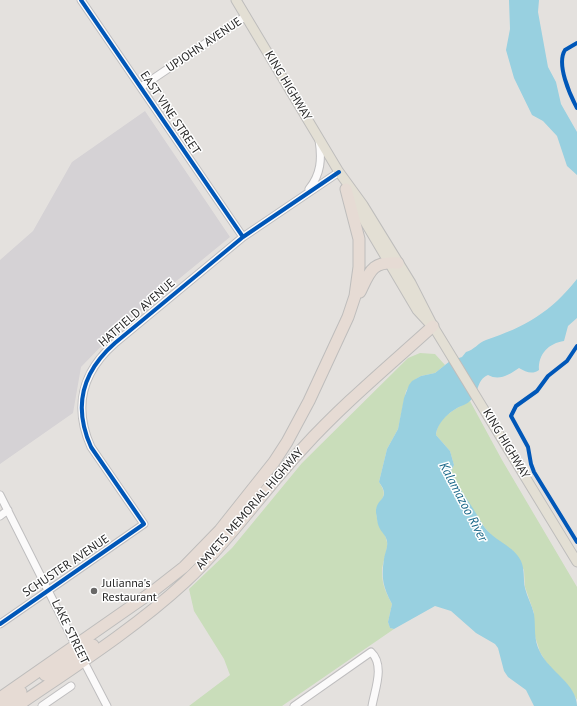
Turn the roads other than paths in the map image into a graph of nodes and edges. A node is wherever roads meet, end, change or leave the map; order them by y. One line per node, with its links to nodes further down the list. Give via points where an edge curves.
1 (81, 0): 4 (street, EAST VINE STREET)
2 (236, 0): 3 (main road, KING HIGHWAY)
3 (246, 16): 4 (street, UPJOHN AVENUE); 5 (main road, KING HIGHWAY)
4 (141, 87): 9 (street, EAST VINE STREET)
5 (318, 136): 6 (main road, KING HIGHWAY); 8 (street, via 320,170)
6 (339, 172): 7 (main road, KING HIGHWAY); 8 (street, HATFIELD AVENUE); 10 (main road, KING HIGHWAY, via 363,205)
7 (346, 189): 10 (main road, KING HIGHWAY); 11 (highway, AMVETS MEMORIAL HIGHWAY, via 356,225 359,253 358,283)
8 (306, 193): 9 (street, HATFIELD AVENUE)
9 (243, 236): 16 (street, HATFIELD AVENUE, via 108,348 87,379 81,409 86,435 91,447)
10 (393, 263): 11 (highway, via 376,266 369,272); 12 (main road, KING HIGHWAY, via 411,283)
11 (348, 317): 20 (highway, AMVETS MEMORIAL HIGHWAY, via 287,442 220,530 191,560)
12 (433, 326): 17 (main road, KING HIGHWAY); 20 (highway, AMVETS MEMORIAL HIGHWAY, via 357,394 309,442 204,564 138,621)
13 (0, 495): 14 (street, LAKE STREET)
14 (8, 510): 15 (street); 18 (street, LAKE STREET)
15 (0, 516)
16 (144, 524): 18 (street, SCHUSTER AVENUE)
17 (577, 562)
18 (50, 590): 19 (street, SCHUSTER AVENUE); 20 (street, LAKE STREET)
19 (0, 624)
20 (80, 653): 22 (highway, AMVETS MEMORIAL HIGHWAY); 23 (highway); 24 (highway, AMVETS MEMORIAL HIGHWAY); 26 (street, LAKE STREET)
21 (71, 686): 25 (street)
22 (0, 698)
23 (3, 706)
24 (17, 706)
25 (42, 706)
26 (107, 706)
27 (294, 706): 28 (street, via 371,652 377,660 379,669)
28 (372, 706)

